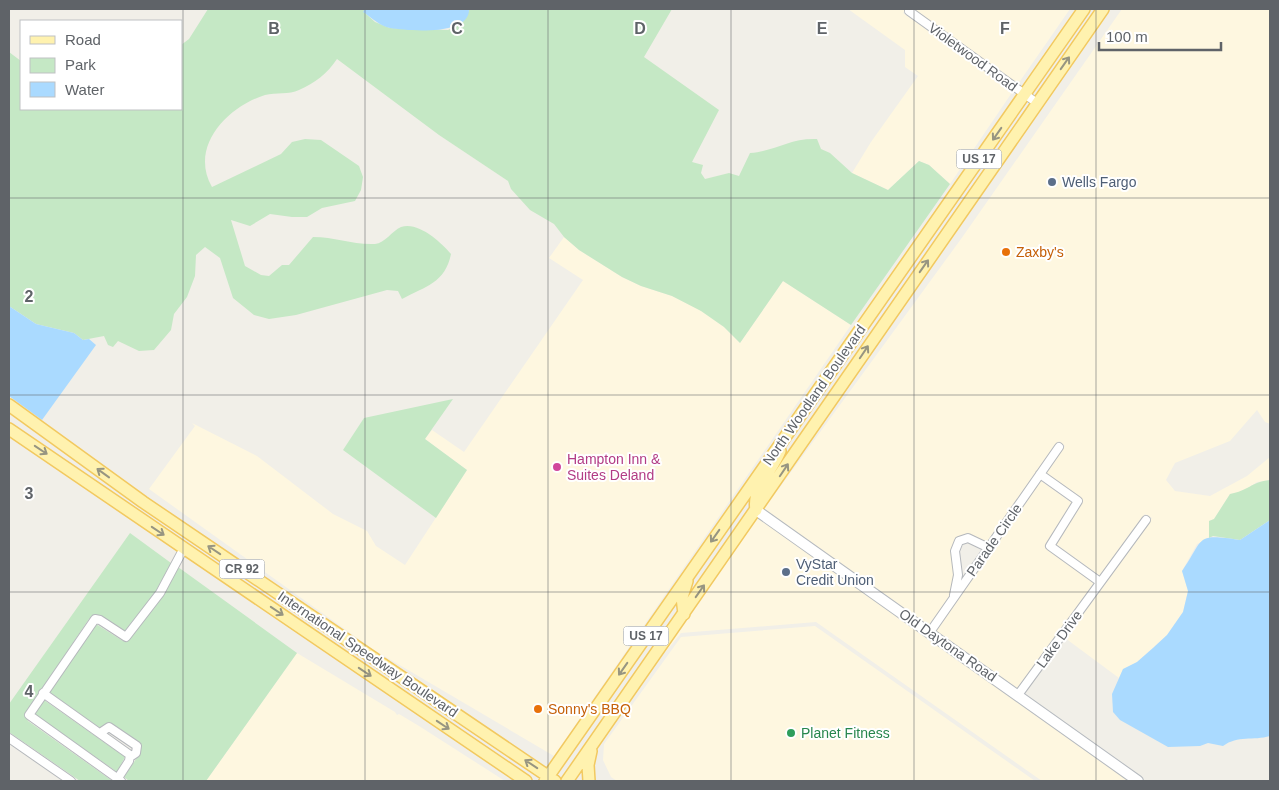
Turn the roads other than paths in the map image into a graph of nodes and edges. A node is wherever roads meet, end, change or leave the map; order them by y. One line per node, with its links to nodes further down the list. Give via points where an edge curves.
1 (1084, 9): 4 (main road, North Woodland Boulevard / US 17)
2 (1103, 9): 5 (main road, North Woodland Boulevard / US 17, one-way to 2)
3 (909, 11): 4 (street, Violetwood Road)
4 (1025, 94): 5 (street, Violetwood Road); 6 (main road, North Woodland Boulevard / US 17, one-way to 6)
5 (1037, 103): 8 (main road, North Woodland Boulevard / US 17, one-way to 5)
6 (902, 269): 7 (main road, North Woodland Boulevard / US 17); 8 (main road, via 894,291)
7 (880, 300): 9 (main road, via 885,312); 12 (main road, North Woodland Boulevard / US 17)
8 (896, 306): 9 (main road, North Woodland Boulevard / US 17)
9 (880, 328): 17 (main road, North Woodland Boulevard / US 17, one-way to 9)
10 (9, 405): 16 (main road, International Speedway Boulevard / CR 92, one-way to 10)
11 (9, 429): 18 (main road, International Speedway Boulevard / CR 92, one-way to 18)
12 (788, 430): 15 (main road, North Woodland Boulevard / US 17); 17 (main road, via 775,464 756,492)
13 (1059, 447): 14 (street, Parade Circle)
14 (1040, 474): 22 (street, Parade Circle); 25 (street, via 1078,501 1050,546)
15 (743, 496): 20 (main road, via 746,513); 24 (main road, North Woodland Boulevard / US 17, one-way to 24)
16 (143, 502): 18 (main road); 23 (main road, International Speedway Boulevard / CR 92, one-way to 16)
17 (756, 510): 20 (main road, North Woodland Boulevard / US 17); 29 (street, Old Daytona Road)
18 (133, 513): 21 (main road, International Speedway Boulevard / CR 92, one-way to 21)
19 (1146, 520): 25 (street, Lake Drive)
20 (743, 528): 28 (main road, North Woodland Boulevard / US 17, one-way to 20)
21 (184, 548): 26 (main road, International Speedway Boulevard / CR 92); 33 (street, via 160,593 126,638 94,619)
22 (988, 548): 27 (street, Parade Circle); 27 (street, via 968,538 959,541 955,551 958,575)
23 (246, 572): 26 (main road); 30 (main road, International Speedway Boulevard / CR 92)
24 (690, 572): 28 (main road, via 682,597); 41 (main road, North Woodland Boulevard / US 17, one-way to 41)
25 (1100, 582): 34 (street, Lake Drive)
26 (237, 584): 31 (main road, International Speedway Boulevard / CR 92, one-way to 31)
27 (953, 599): 29 (street, Parade Circle)
28 (684, 614): 38 (main road, North Woodland Boulevard / US 17)
29 (930, 632): 34 (street, Old Daytona Road)
30 (341, 636): 31 (main road); 32 (main road, International Speedway Boulevard / CR 92)
31 (328, 646): 35 (main road, International Speedway Boulevard / CR 92, one-way to 35)
32 (406, 680): 35 (main road); 36 (main road, International Speedway Boulevard / CR 92)
33 (43, 693): 40 (street, via 130,757); 40 (street, via 30,717)
34 (1018, 695): 46 (street, Old Daytona Road)
35 (402, 697): 39 (main road, International Speedway Boulevard / CR 92, one-way to 39)
36 (486, 734): 39 (main road); 41 (main road, International Speedway Boulevard / CR 92, one-way to 36)
37 (9, 738): 42 (street)
38 (593, 745): 44 (main road, North Woodland Boulevard / US 17); 45 (main road, via 588,765)
39 (477, 747): 43 (main road, International Speedway Boulevard / CR 92)
40 (118, 780)
41 (550, 780)
42 (72, 781)
43 (526, 781)
44 (567, 781)
45 (589, 781)
46 (1138, 781)

